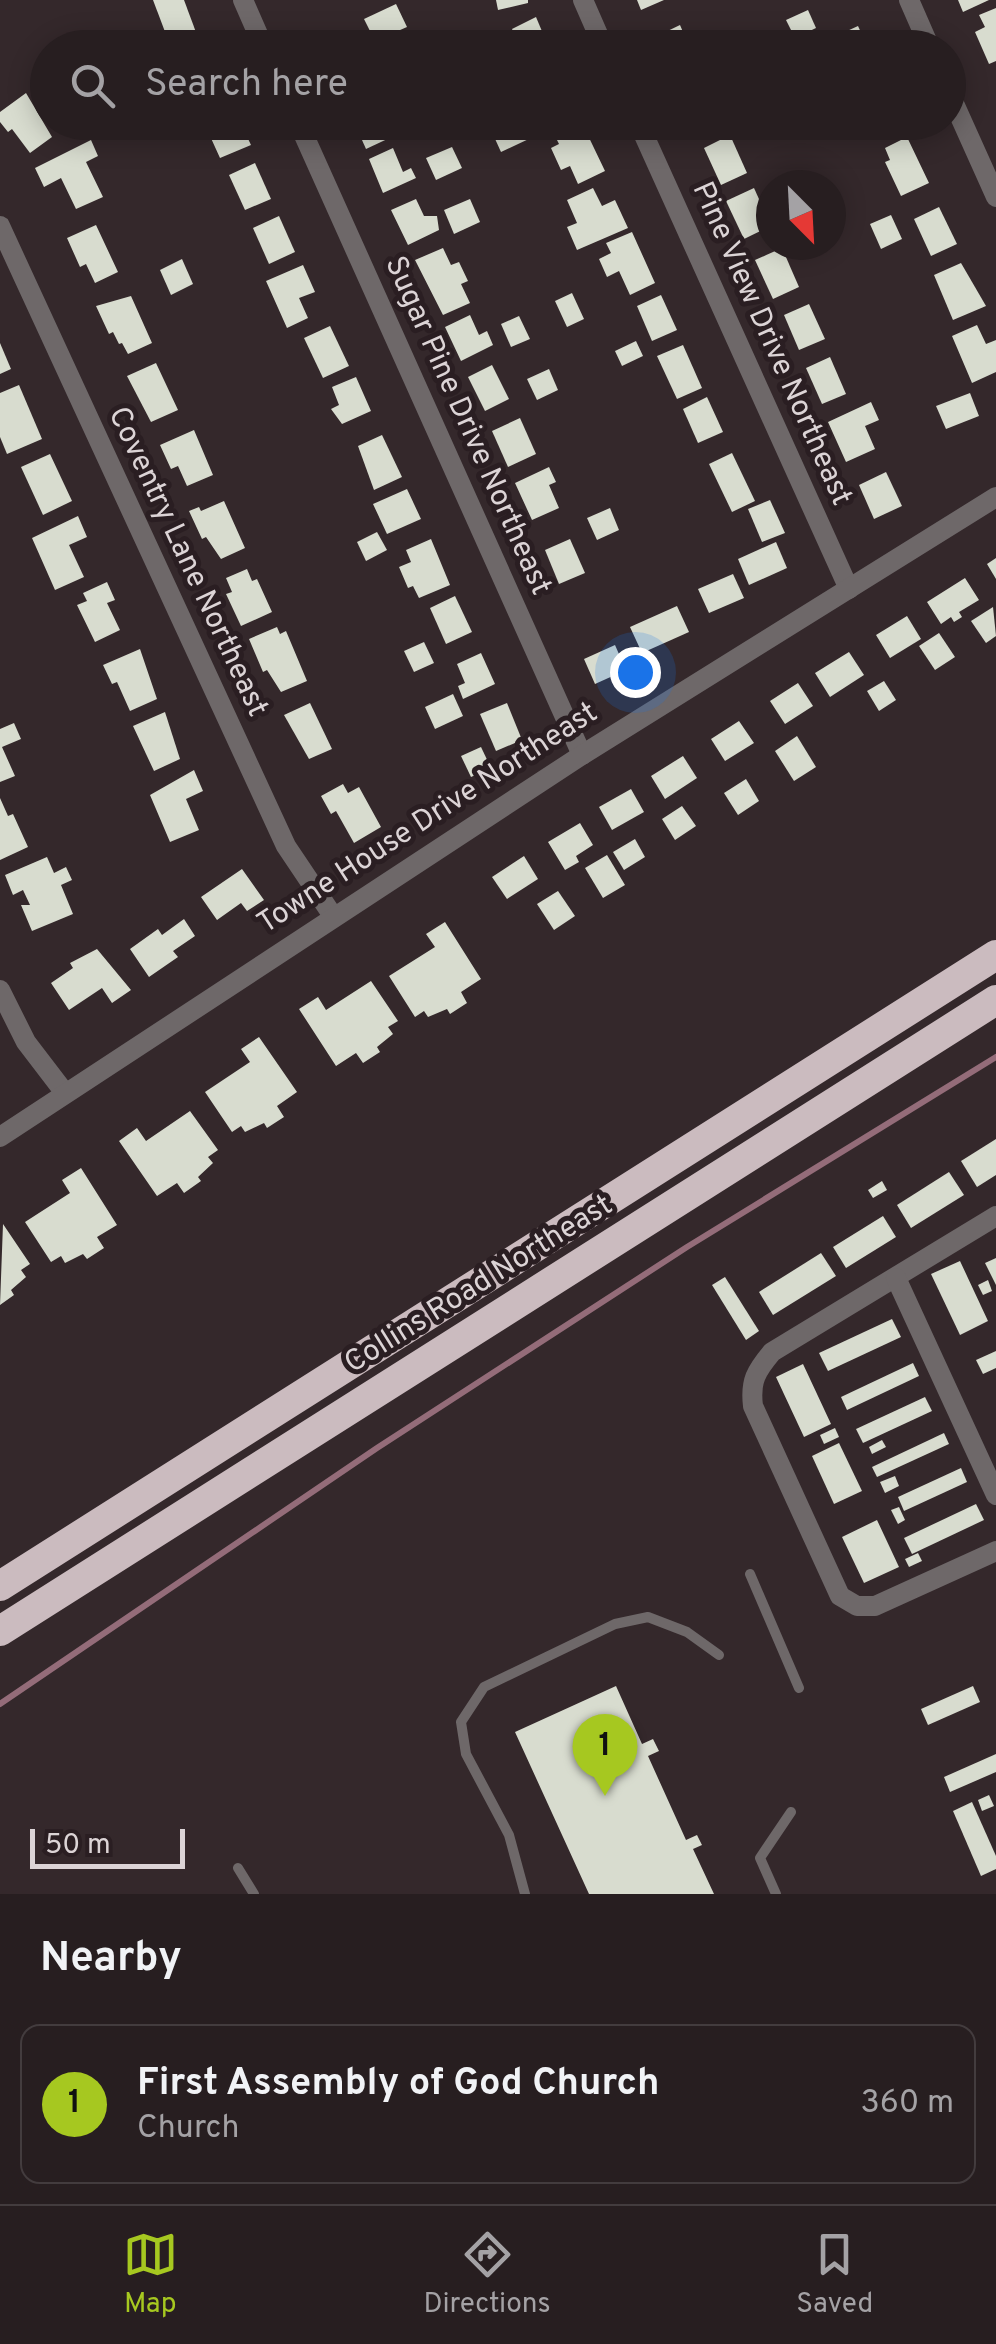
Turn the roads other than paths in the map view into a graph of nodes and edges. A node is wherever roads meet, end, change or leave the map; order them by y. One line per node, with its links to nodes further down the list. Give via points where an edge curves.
1 (243, 0): 4 (street)
2 (582, 0): 5 (street)
3 (908, 0): 6 (street)
4 (256, 30)
5 (596, 30)
6 (922, 30)
7 (966, 130): 10 (street)
8 (306, 140): 15 (street, Sugar Pine Drive Northeast)
9 (646, 140): 14 (street, Pine View Drive Northeast)
10 (996, 198)
11 (0, 226): 12 (street, Coventry Lane Northeast)
12 (7, 260): 16 (street, Coventry Lane Northeast, via 270,814)
13 (996, 497): 14 (street, Towne House Drive Northeast)
14 (849, 589): 15 (street, Towne House Drive Northeast)
15 (582, 755): 16 (street, Towne House Drive Northeast)
16 (333, 916): 20 (street, Towne House Drive Northeast)
17 (996, 955): 27 (highway, Collins Road Northeast)
18 (0, 990): 20 (street, via 26,1042)
19 (996, 1000): 28 (highway, Collins Road Northeast)
20 (64, 1093): 21 (street, Towne House Drive Northeast)
21 (0, 1137)
22 (996, 1216): 23 (street)
23 (896, 1278): 24 (street); 25 (street, via 772,1352 750,1386 753,1406 840,1596 875,1606)
24 (996, 1495)
25 (996, 1552)
26 (750, 1574): 30 (lane)
27 (0, 1586)
28 (0, 1631)
29 (719, 1656): 34 (lane, via 687,1632 648,1618 616,1624 484,1687 461,1722 466,1754 509,1836)
30 (800, 1688)
31 (790, 1812): 35 (lane, via 760,1858)
32 (238, 1868): 33 (lane)
33 (254, 1894)
34 (525, 1894)
35 (776, 1894)

